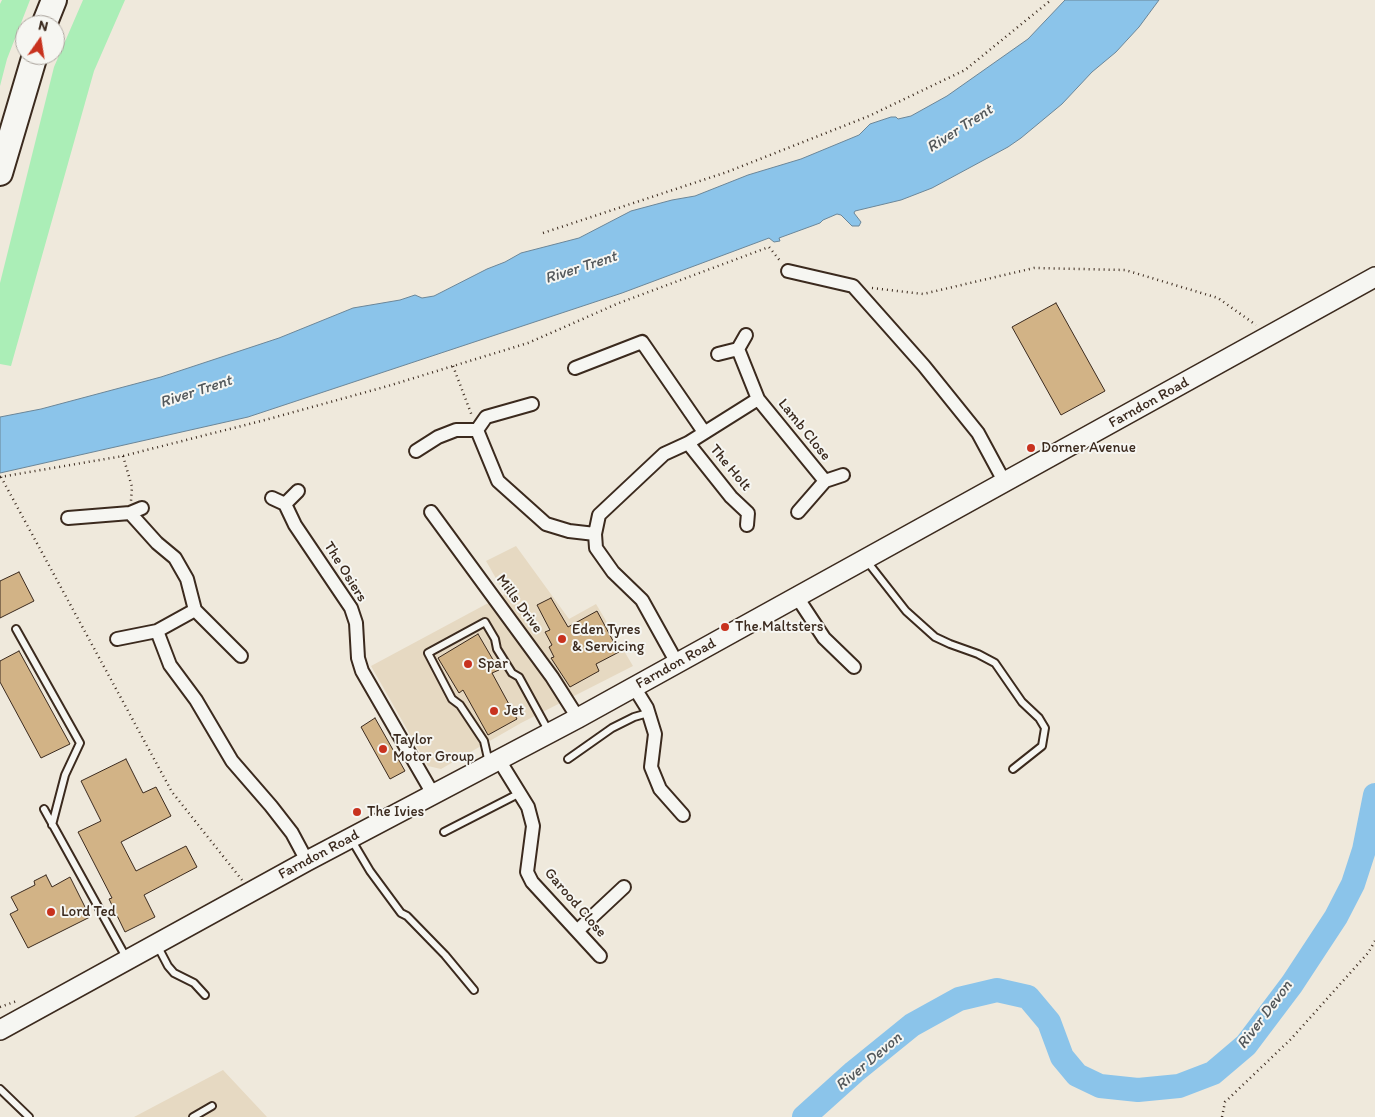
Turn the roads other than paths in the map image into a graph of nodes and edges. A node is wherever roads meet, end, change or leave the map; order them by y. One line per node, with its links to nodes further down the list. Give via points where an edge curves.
1 (54, 0): 2 (highway)
2 (48, 15)
3 (32, 65): 4 (highway)
4 (0, 173)
5 (788, 271): 19 (street, via 853,286 978,433)
6 (1375, 277): 19 (main road, Farndon Road)
7 (746, 335): 8 (street)
8 (738, 349): 9 (street); 11 (street, Lamb Close)
9 (718, 354)
10 (575, 368): 14 (street, via 642,342)
11 (758, 399): 14 (street, Lamb Close); 18 (street, Lamb Close)
12 (532, 404): 13 (street, via 486,417)
13 (477, 430): 16 (street, via 456,430); 27 (street, via 498,481 546,524)
14 (704, 432): 15 (street)
15 (688, 443): 25 (street, The Holt, via 730,497); 27 (street, via 664,454 600,515)
16 (416, 450)
17 (843, 475): 18 (street, Lamb Close)
18 (825, 481): 24 (street, Lamb Close)
19 (1005, 483): 28 (main road, Farndon Road)
20 (298, 491): 22 (street)
21 (272, 498): 22 (street)
22 (285, 504): 44 (street, The Osiers, via 295,525 351,608 362,671)
23 (431, 512): 39 (street, Mills Drive, via 552,677)
24 (798, 512)
25 (750, 514)
26 (68, 518): 30 (street, via 136,511 187,579)
27 (595, 534): 35 (street, via 596,548 613,572 642,600)
28 (866, 559): 29 (main road, Farndon Road); 43 (lane, via 906,610 935,637 994,663 1022,702 1039,718 1045,728 1042,746)
29 (797, 597): 35 (main road, Farndon Road); 36 (street, via 824,638)
30 (195, 610): 32 (street); 34 (street)
31 (16, 628): 48 (lane, via 80,743 65,775)
32 (157, 631): 33 (street); 51 (street, via 170,664 196,700 232,761 287,826)
33 (117, 639)
34 (241, 656)
35 (677, 663): 37 (main road, Farndon Road)
36 (854, 667)
37 (634, 687): 38 (street); 39 (main road, Farndon Road)
38 (648, 713): 41 (lane, via 612,728); 47 (street, via 655,734 651,767 660,789)
39 (578, 718): 40 (main road, Farndon Road)
40 (550, 732): 42 (main road, Farndon Road); 42 (lane, via 519,677 512,673 496,649 496,639 485,622 428,653 452,699 460,705 484,741)
41 (568, 759)
42 (494, 762): 44 (main road, Farndon Road); 45 (street, Garood Close)
43 (1013, 769)
44 (433, 794): 50 (main road, Farndon Road)
45 (520, 794): 49 (lane); 53 (street, Garood Close, via 528,806 533,826 527,872 532,882)
46 (44, 810): 48 (lane)
47 (683, 815)
48 (52, 825): 56 (lane)
49 (444, 832)
50 (351, 838): 51 (main road, Farndon Road); 57 (lane, via 401,912 445,955)
51 (307, 861): 54 (main road, Farndon Road)
52 (624, 887): 53 (street)
53 (577, 931): 55 (street, Garood Close)
54 (157, 944): 56 (main road, Farndon Road); 58 (lane, via 174,973 194,983)
55 (600, 956)
56 (127, 960): 59 (main road, Farndon Road)
57 (474, 990)
58 (205, 995)
59 (0, 1030)
60 (0, 1089): 62 (lane)
61 (212, 1106): 63 (lane)
62 (29, 1117)
63 (193, 1117)

